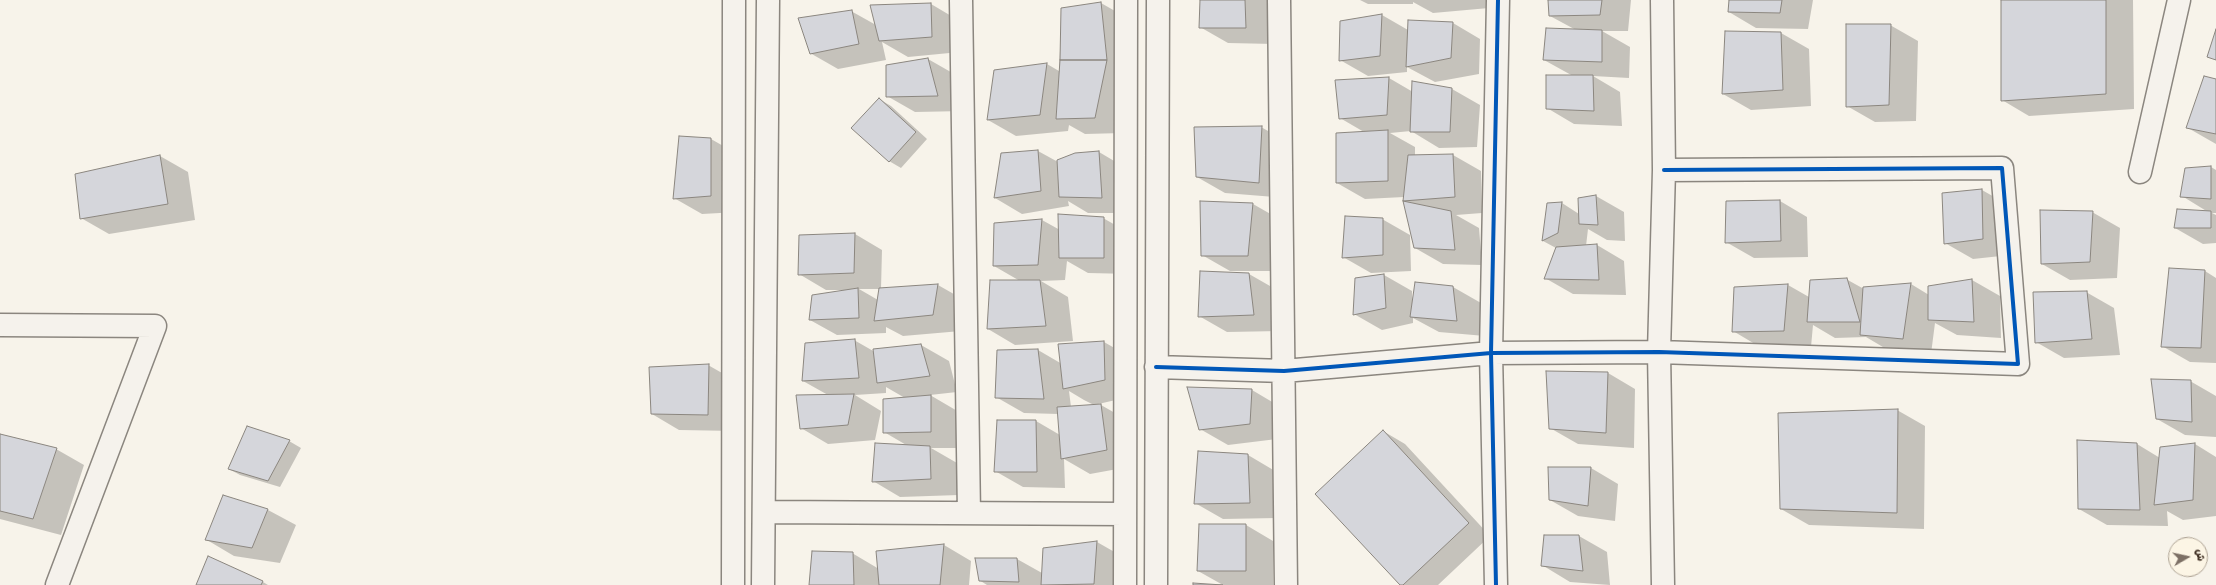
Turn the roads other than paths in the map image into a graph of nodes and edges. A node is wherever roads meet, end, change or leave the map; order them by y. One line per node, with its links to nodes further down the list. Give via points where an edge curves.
1 (734, 0): 21 (street)
2 (768, 0): 17 (street)
3 (961, 0): 18 (street)
4 (1126, 0): 19 (street)
5 (1158, 0): 15 (street)
6 (1279, 0): 16 (street)
7 (1498, 0): 14 (street)
8 (1662, 0): 10 (street)
9 (2179, 0): 11 (street)
10 (1664, 170): 13 (street); 13 (street, via 2002,168 2018,364)
11 (2140, 172)
12 (0, 325): 20 (street, via 155,326)
13 (1659, 352): 14 (street); 27 (street)
14 (1491, 353): 16 (street); 26 (street)
15 (1156, 367): 16 (street); 24 (street)
16 (1284, 371): 25 (street)
17 (764, 512): 18 (street); 22 (street)
18 (969, 513): 19 (street)
19 (1125, 514): 23 (street)
20 (57, 585)
21 (733, 585)
22 (762, 585)
23 (1125, 585)
24 (1156, 585)
25 (1286, 585)
26 (1496, 585)
27 (1663, 585)

